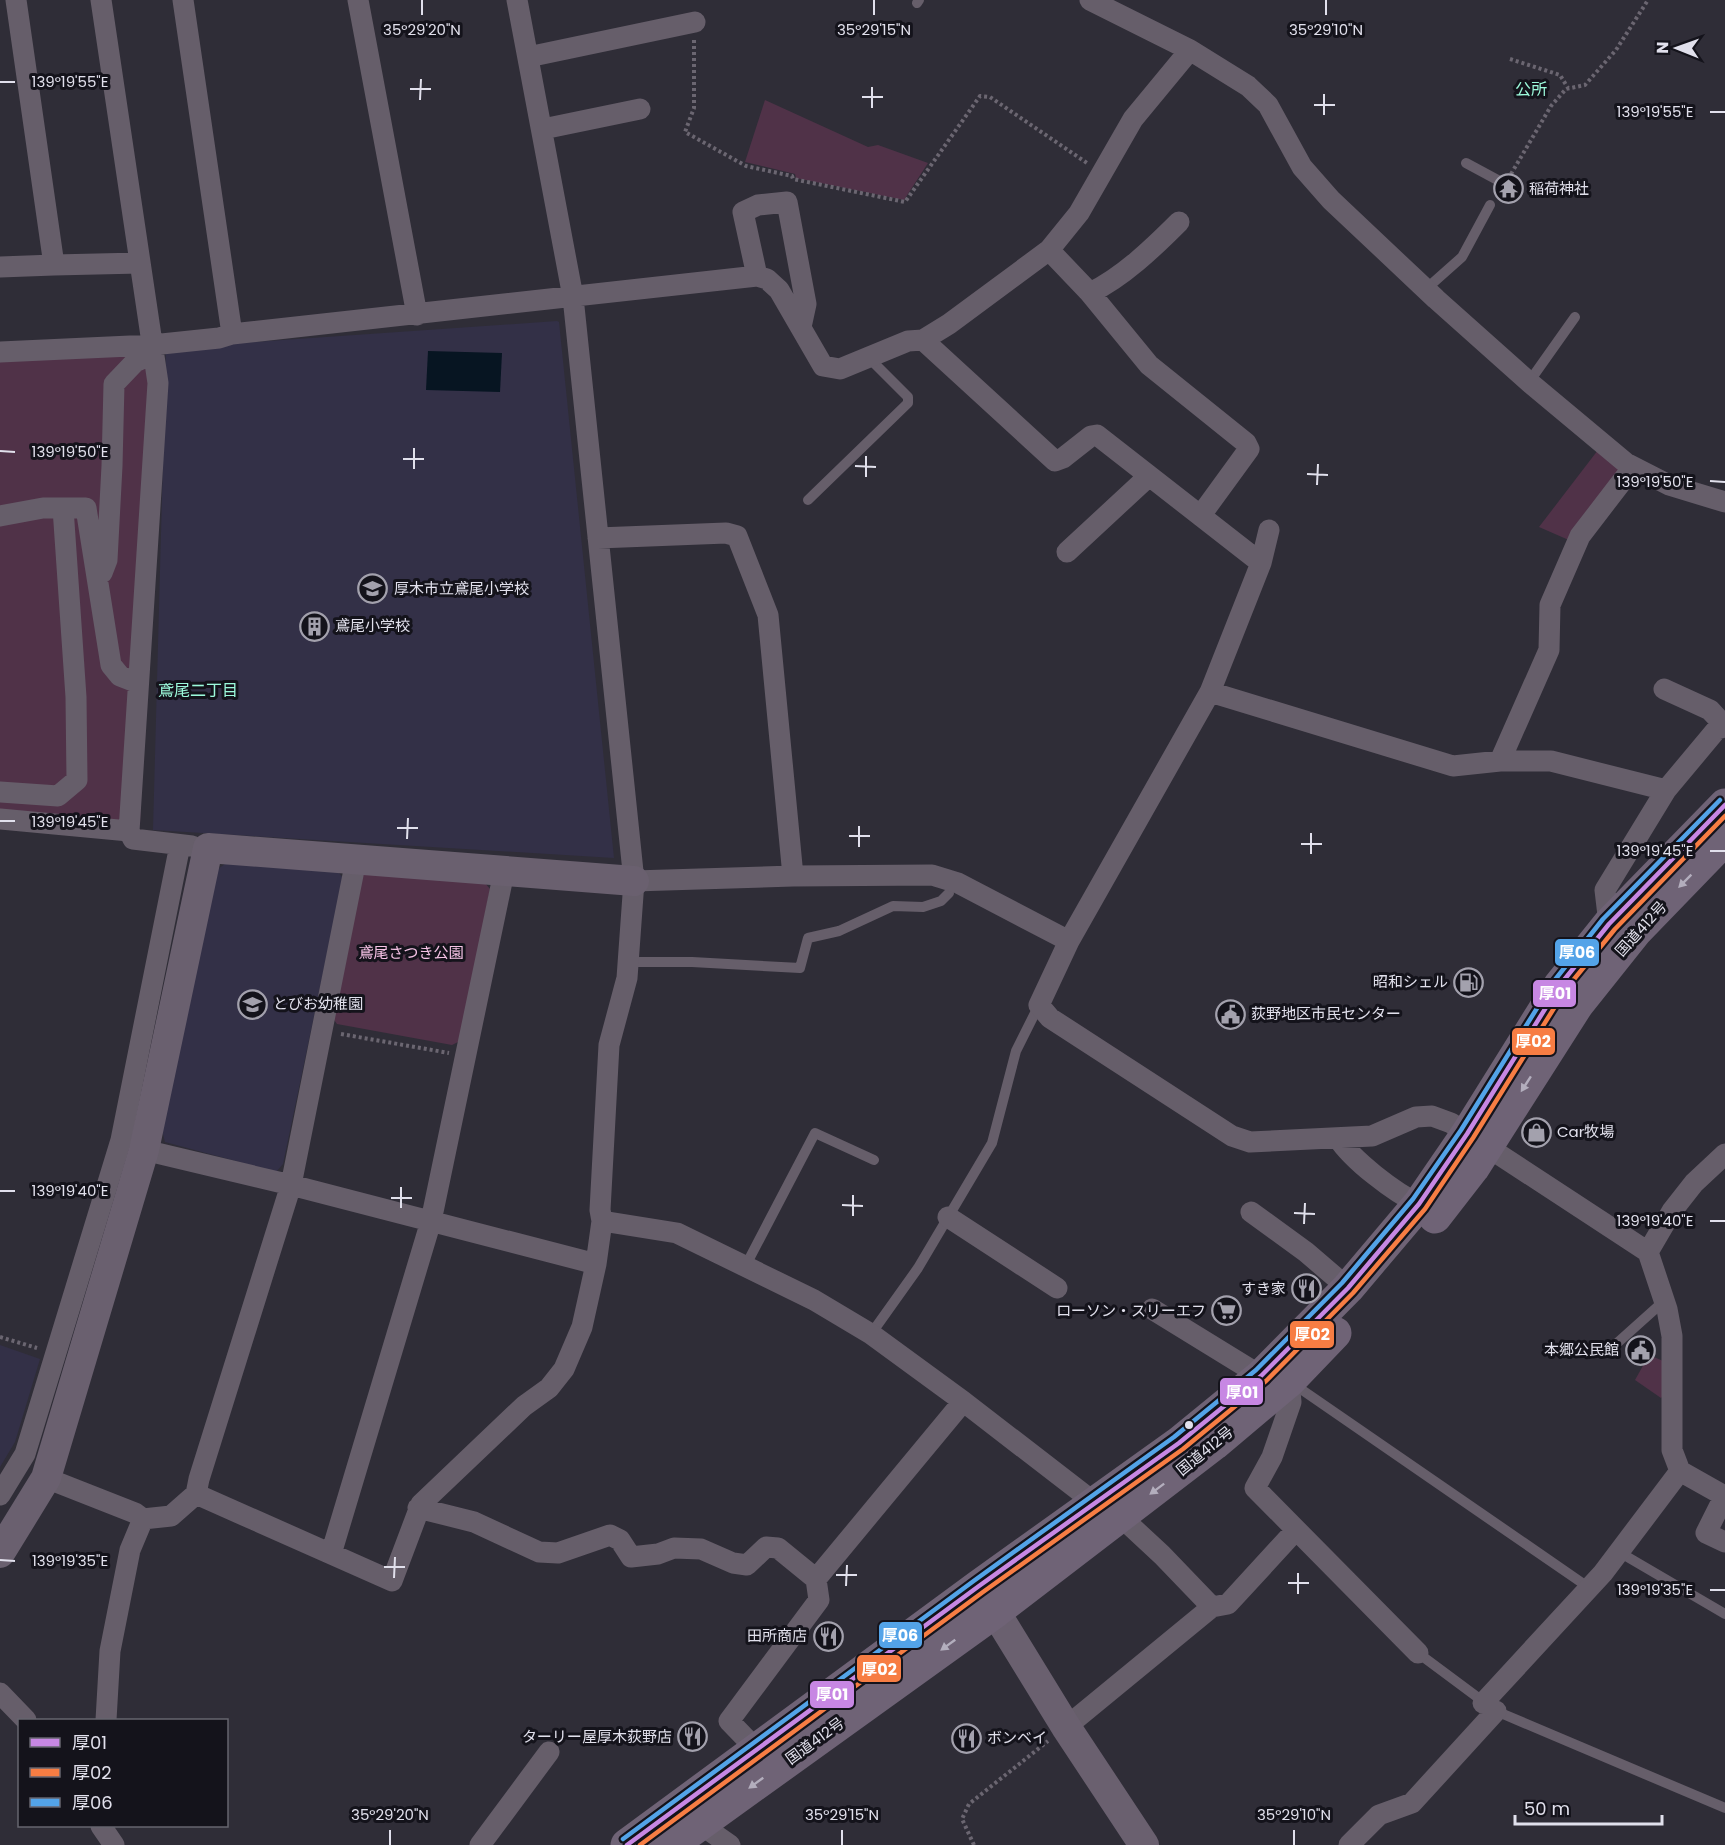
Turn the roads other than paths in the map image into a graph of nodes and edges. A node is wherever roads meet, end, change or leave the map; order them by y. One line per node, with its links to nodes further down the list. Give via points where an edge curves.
1 (16, 0): 18 (street)
2 (101, 0): 17 (street)
3 (183, 0): 27 (street)
4 (358, 0): 24 (street)
5 (517, 0): 9 (street)
6 (1090, 0): 8 (street)
7 (694, 22): 9 (street)
8 (1190, 50): 16 (street, via 1133,119 1079,213); 21 (street, via 1248,86 1268,105 1302,167 1331,200)
9 (528, 57): 11 (street)
10 (640, 109): 11 (street)
11 (543, 129): 23 (street)
12 (1466, 163): 13 (lane)
13 (1505, 184)
14 (1490, 205): 21 (lane, via 1462,256)
15 (1179, 222): 22 (street, via 1102,288)
16 (1050, 250): 22 (street); 28 (street)
17 (140, 263): 18 (street); 29 (street)
18 (54, 266): 19 (street)
19 (0, 267)
20 (756, 276): 23 (street); 26 (street, via 767,279 779,290); 26 (street, via 743,212 758,205 787,202 806,304)
21 (1426, 289): 32 (street)
22 (1090, 293): 38 (street, via 1149,366 1246,443 1249,449)
23 (573, 297): 24 (street); 41 (street)
24 (417, 315): 27 (street)
25 (1575, 316): 32 (lane)
26 (801, 327): 31 (street, via 823,366 840,369)
27 (232, 334): 29 (street)
28 (923, 340): 31 (street, via 908,340); 34 (street, via 1055,461 1097,435)
29 (152, 350): 30 (street); 44 (street, via 114,384 107,560); 45 (street, via 158,383)
30 (0, 352)
31 (871, 356): 35 (lane, via 908,397 908,403)
32 (1529, 382): 33 (street)
33 (1633, 467): 36 (street, via 1669,485); 49 (street, via 1580,536 1550,605 1548,650)
34 (1149, 476): 38 (street); 42 (street)
35 (808, 500)
36 (1725, 502)
37 (63, 508): 39 (street); 44 (street, via 86,508); 51 (street, via 76,697 77,780 58,796)
38 (1201, 515): 43 (street)
39 (0, 516)
40 (1269, 530): 43 (street)
41 (598, 538): 59 (street, via 726,533 737,536 768,615); 60 (street)
42 (1067, 552)
43 (1261, 562): 47 (street)
44 (99, 582): 45 (street, via 111,665 120,676)
45 (138, 683): 54 (street)
46 (1664, 689): 48 (street, via 1710,710)
47 (1210, 692): 49 (street, via 1453,766); 63 (street)
48 (1725, 727): 50 (street, via 1717,729)
49 (1500, 761): 50 (street, via 1551,761)
50 (1666, 790): 62 (street, via 1605,890)
51 (0, 792)
52 (1725, 805): 62 (highway, 国道412号)
53 (0, 819): 54 (street)
54 (129, 831): 56 (street, via 133,839)
55 (1725, 839): 67 (highway, 国道412号, one-way to 67, via 1636,931)
56 (194, 846): 57 (street); 68 (street); 91 (street, via 121,1140 25,1454)
57 (356, 860): 58 (street); 71 (street)
58 (504, 872): 60 (street); 75 (street)
59 (793, 876): 60 (street); 61 (street, via 932,875)
60 (634, 881): 64 (street)
61 (954, 888): 63 (street); 64 (lane, via 941,900 923,907 893,906 839,931 808,938 800,968)
62 (1609, 924): 67 (highway, 国道412号, via 1560,985)
63 (1069, 941): 65 (street)
64 (629, 962): 76 (street, via 609,1045)
65 (1039, 1005): 66 (street, via 1050,1018 1232,1136 1250,1143); 74 (lane, via 1016,1051 992,1143)
66 (1338, 1138): 67 (street, via 1372,1136 1416,1117 1432,1116); 72 (street, via 1345,1149 1403,1197)
67 (1477, 1140): 72 (highway, 国道412号); 77 (street); 86 (highway, 国道412号, via 1473,1168 1419,1238 1356,1311)
68 (144, 1150): 71 (street); 89 (street)
69 (1725, 1154): 77 (street, via 1694,1183)
70 (874, 1160): 79 (lane, via 815,1132)
71 (291, 1185): 75 (street); 90 (street)
72 (1419, 1204): 81 (highway, 国道412号)
73 (1251, 1212): 81 (street)
74 (948, 1217): 80 (street); 84 (lane)
75 (431, 1221): 78 (street); 99 (street)
76 (602, 1221): 78 (street); 79 (street, via 677,1233)
77 (1648, 1252): 82 (street)
78 (596, 1264): 92 (street, via 582,1327 564,1369 549,1388 524,1406)
79 (746, 1265): 84 (street)
80 (1057, 1288)
81 (1348, 1288): 86 (highway, 国道412号)
82 (1664, 1301): 85 (lane); 88 (street, via 1672,1336 1672,1450)
83 (1152, 1309): 86 (street)
84 (872, 1334): 87 (street)
85 (1606, 1353)
86 (1275, 1378): 93 (highway, 国道412号, via 1179,1443); 95 (street, via 1291,1402 1272,1457 1255,1488); 101 (lane)
87 (964, 1402): 93 (street); 100 (street)
88 (1680, 1471): 96 (street, via 1721,1494 1722,1501 1706,1533); 97 (street)
89 (46, 1478): 94 (street, via 135,1513); 98 (street)
90 (196, 1494): 94 (street, via 171,1516); 99 (street)
91 (0, 1495)
92 (418, 1508): 99 (street, via 392,1581); 100 (street, via 474,1522 539,1552 558,1553 610,1535 620,1540 631,1557 674,1548 701,1549 747,1565 766,1547 778,1548)
93 (1108, 1510): 102 (highway, 国道412号); 103 (street, via 1162,1555)
94 (143, 1520): 109 (street, via 130,1550 110,1651)
95 (1296, 1530): 103 (street, via 1228,1604); 105 (street)
96 (1725, 1542)
97 (1619, 1552): 101 (street); 104 (lane)
98 (0, 1553)
99 (331, 1554)
100 (816, 1579): 111 (street, via 819,1600 729,1721)
101 (1588, 1587): 107 (street)
102 (988, 1598): 110 (street); 111 (highway, 国道412号); 114 (highway, 国道412号, one-way to 114)
103 (1212, 1607): 110 (street)
104 (1725, 1614)
105 (1418, 1653): 107 (lane)
106 (0, 1693): 108 (street)
107 (1490, 1707): 113 (lane); 122 (street, via 1412,1803 1379,1815)
108 (25, 1719)
109 (106, 1719)
110 (1066, 1727): 121 (street)
111 (757, 1750): 118 (highway, 国道412号)
112 (549, 1752): 117 (street)
113 (1725, 1808)
114 (700, 1824): 119 (highway, 国道412号); 120 (street)
115 (102, 1827): 116 (street)
116 (114, 1845)
117 (480, 1845)
118 (627, 1845)
119 (671, 1845)
120 (730, 1845)
121 (1144, 1845)
122 (1349, 1845)

